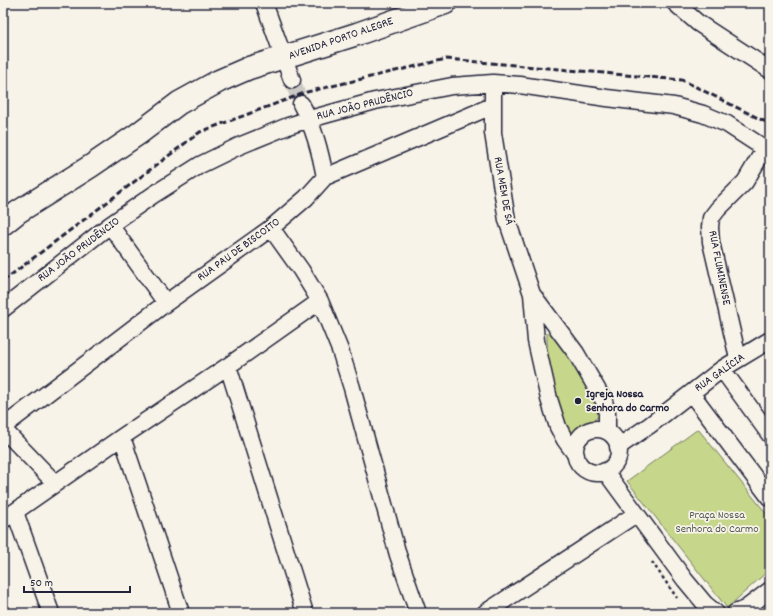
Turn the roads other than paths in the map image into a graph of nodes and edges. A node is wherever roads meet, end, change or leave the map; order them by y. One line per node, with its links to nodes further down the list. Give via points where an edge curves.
1 (264, 3): 4 (street)
2 (445, 3): 4 (main road, AVENIDA PORTO ALEGRE)
3 (675, 3): 5 (street, via 698,23)
4 (283, 58): 6 (street); 13 (main road, AVENIDA PORTO ALEGRE, via 249,68 179,103 132,138)
5 (770, 70)
6 (292, 80)
7 (493, 83): 9 (street, RUA MEM DE SÁ); 10 (street, RUA JOÃO PRUDÊNCIO, via 452,86 375,101); 11 (street, RUA JOÃO PRUDÊNCIO, via 674,106 727,124)
8 (301, 104): 10 (street)
9 (492, 106): 12 (street, RUA PAU DE BISCOITO); 16 (street, RUA MEM DE SÁ, via 493,133 507,220)
10 (310, 119): 12 (street); 14 (street, RUA JOÃO PRUDÊNCIO, via 240,146 200,165)
11 (768, 150): 21 (street, RUA FLUMINENSE, via 744,182 711,218 711,242)
12 (325, 176): 15 (street, RUA PAU DE BISCOITO, via 306,198)
13 (3, 224)
14 (110, 225): 18 (street); 19 (street, RUA JOÃO PRUDÊNCIO)
15 (271, 228): 17 (street); 18 (street, RUA PAU DE BISCOITO)
16 (532, 294): 26 (street, RUA MEM DE SÁ, via 576,353 604,401 608,413); 30 (street, RUA MEM DE SÁ, via 536,341 549,399 558,427)
17 (320, 301): 22 (street); 41 (street, via 352,388 398,555)
18 (166, 302): 25 (street, RUA PAU DE BISCOITO)
19 (3, 309)
20 (770, 340): 21 (street, RUA GALÍCIA)
21 (738, 358): 23 (street, RUA GALÍCIA)
22 (228, 366): 28 (street); 40 (street)
23 (722, 369): 24 (street, RUA GALÍCIA); 27 (street)
24 (691, 393): 29 (street); 33 (street)
25 (3, 428): 32 (street)
26 (607, 432): 29 (street, via 612,435); 30 (street, via 587,432 581,436)
27 (770, 435)
28 (122, 437): 32 (street); 39 (street)
29 (618, 447): 31 (street, via 618,457 613,466)
30 (573, 452): 31 (street, via 584,469 594,473)
31 (605, 471): 34 (street)
32 (55, 483): 35 (street)
33 (770, 498)
34 (636, 514): 42 (street); 43 (street, via 685,580)
35 (9, 516): 38 (street)
36 (770, 590): 37 (street)
37 (746, 612)
38 (51, 613)
39 (181, 613)
40 (305, 613)
41 (418, 613)
42 (485, 613)
43 (716, 613)

